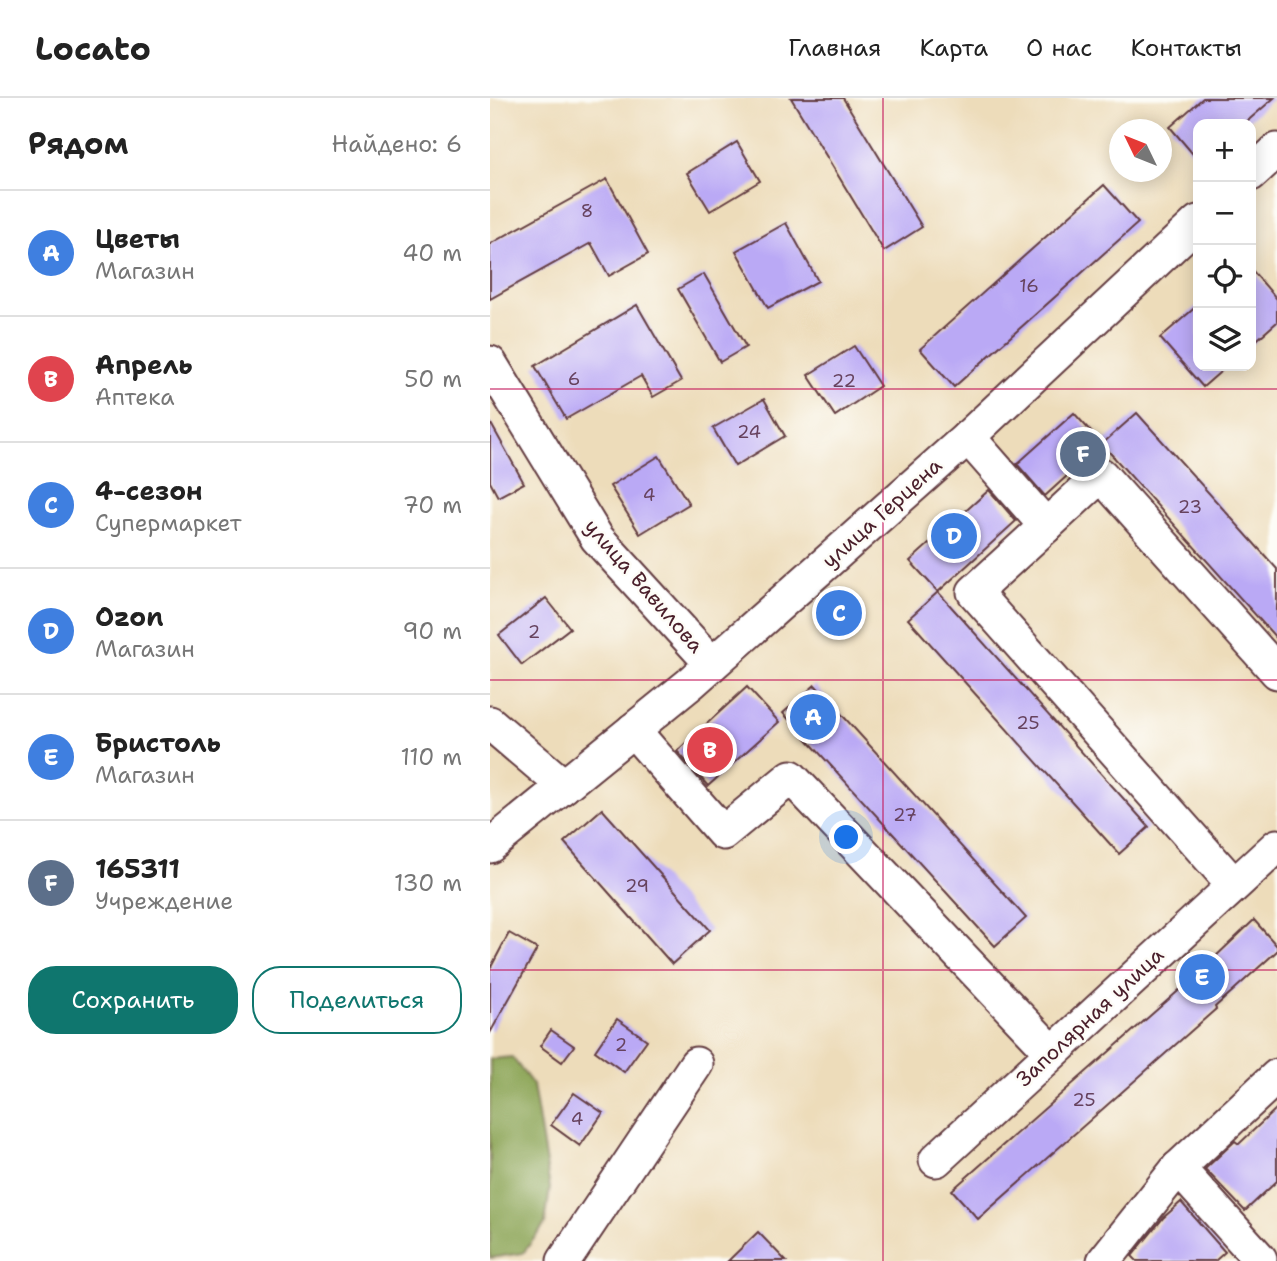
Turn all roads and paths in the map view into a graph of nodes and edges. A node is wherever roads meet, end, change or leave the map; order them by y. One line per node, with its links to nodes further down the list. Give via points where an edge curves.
1 (1277, 150): 2 (street)
2 (1256, 169)
3 (1193, 227): 5 (street, улица Герцена)
4 (490, 363): 7 (street, улица Вавилова, via 597,538)
5 (968, 437): 6 (street); 7 (street, улица Герцена)
6 (1046, 526): 8 (street, via 1101,475); 14 (street, via 974,592)
7 (712, 664): 10 (street, улица Герцена)
8 (1277, 672)
9 (490, 723): 11 (street)
10 (633, 730): 11 (street, улица Герцена); 15 (street, via 723,833 791,777)
11 (564, 786): 12 (street, улица Герцена)
12 (490, 845)
13 (1271, 862): 14 (street, Заполярная улица)
14 (1234, 885): 15 (street, Заполярная улица)
15 (1052, 1052): 18 (street, Заполярная улица)
16 (696, 1065): 21 (street)
17 (1277, 1076): 19 (street)
18 (936, 1160)
19 (1178, 1168): 20 (street); 22 (street)
20 (1265, 1255)
21 (564, 1261)
22 (1104, 1261)

